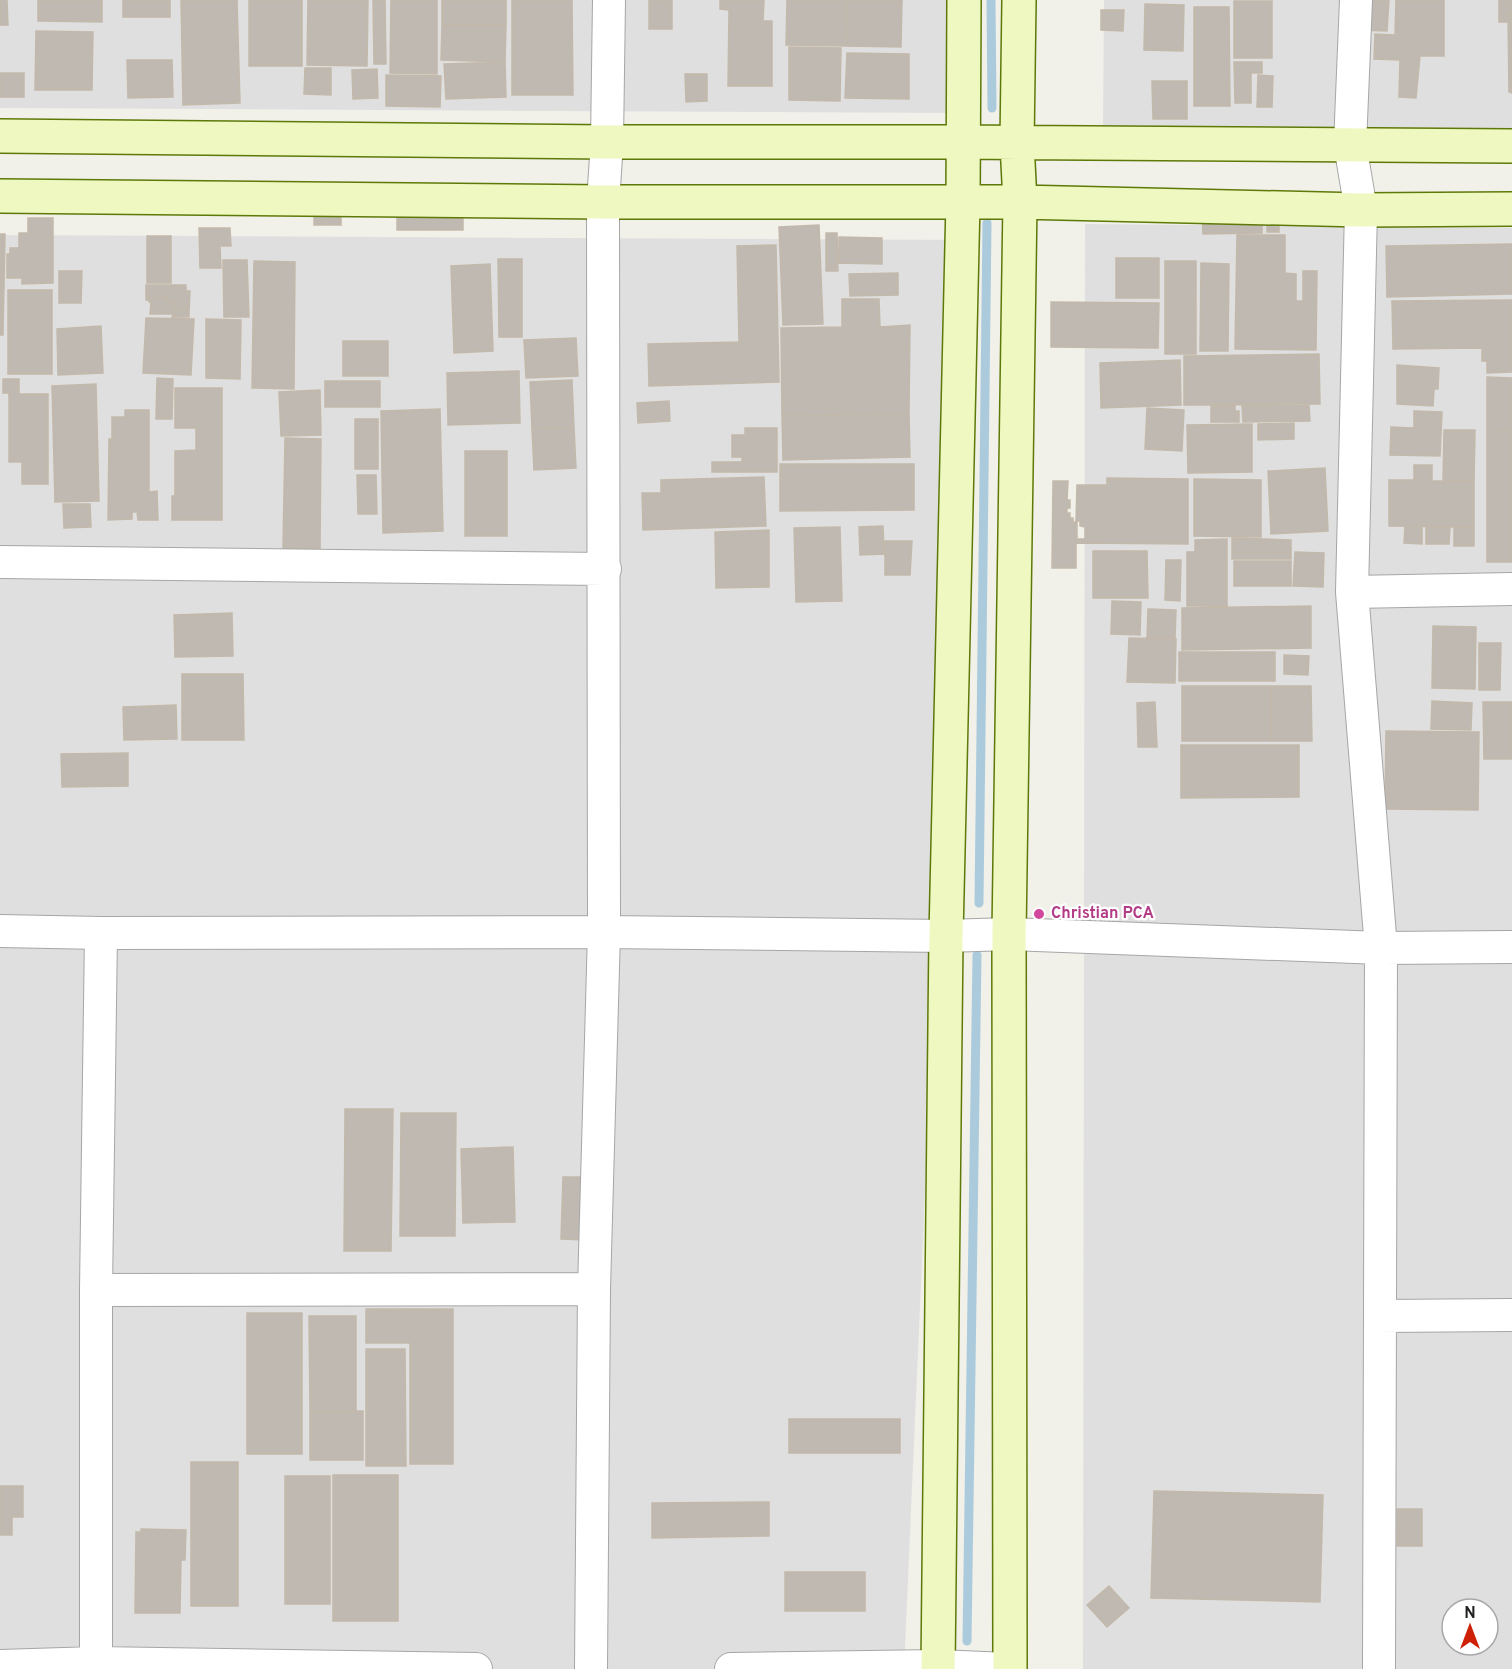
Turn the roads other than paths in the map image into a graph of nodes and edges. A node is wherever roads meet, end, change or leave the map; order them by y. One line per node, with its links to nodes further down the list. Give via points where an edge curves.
1 (609, 0): 6 (street)
2 (964, 0): 7 (street)
3 (1019, 0): 8 (street)
4 (1356, 0): 9 (street)
5 (0, 136): 6 (street)
6 (607, 142): 7 (street); 12 (street)
7 (964, 142): 8 (street); 13 (street)
8 (1017, 142): 9 (street); 14 (street)
9 (1350, 145): 10 (street); 15 (street)
10 (1512, 146)
11 (0, 196): 12 (street)
12 (603, 202): 13 (street); 18 (street)
13 (963, 202): 14 (street); 25 (street)
14 (1020, 202): 15 (street); 24 (street)
15 (1361, 210): 16 (street); 20 (street)
16 (1512, 210)
17 (0, 562): 18 (street)
18 (604, 569): 22 (street)
19 (1512, 589): 20 (street)
20 (1352, 592): 27 (street)
21 (0, 931): 23 (street)
22 (604, 932): 23 (street); 25 (street); 28 (street)
23 (101, 933): 29 (street)
24 (1009, 934): 25 (street); 27 (street); 38 (street)
25 (946, 936): 34 (street)
26 (1512, 947): 27 (street)
27 (1381, 948): 31 (street)
28 (594, 1289): 29 (street); 36 (street)
29 (96, 1290): 33 (street)
30 (1512, 1315): 31 (street)
31 (1380, 1316): 39 (street)
32 (0, 1666): 33 (street)
33 (96, 1666): 35 (street)
34 (938, 1668): 37 (street); 38 (street)
35 (476, 1669)
36 (591, 1669)
37 (731, 1669)
38 (1008, 1669)
39 (1378, 1669)

